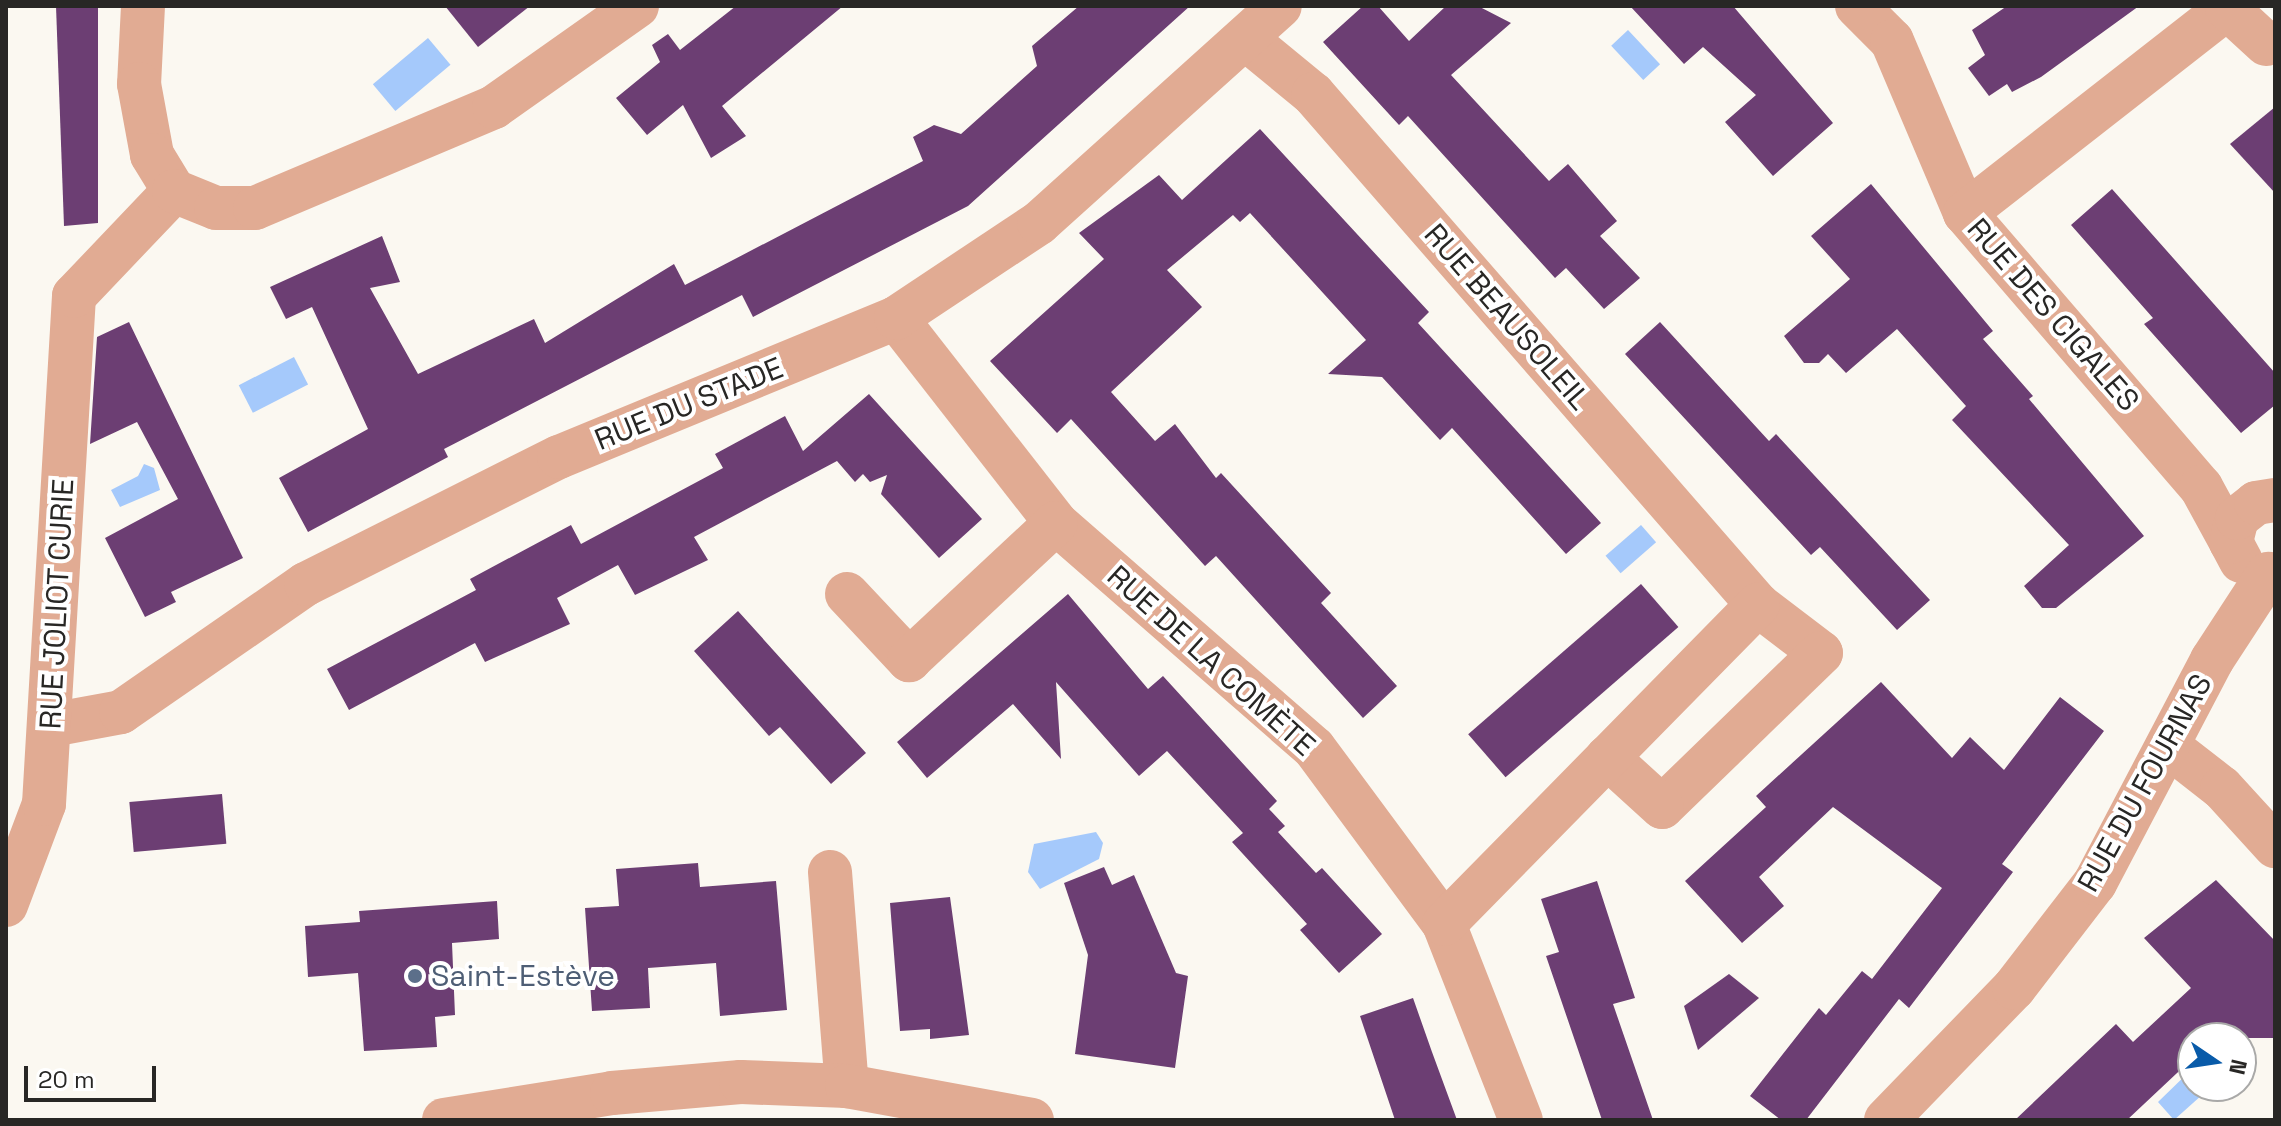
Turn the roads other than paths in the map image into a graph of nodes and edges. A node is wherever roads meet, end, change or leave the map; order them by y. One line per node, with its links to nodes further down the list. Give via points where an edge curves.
1 (143, 6): 7 (street, via 139,84 152,155)
2 (637, 6): 7 (street, via 494,107 255,208 216,208)
3 (1280, 6): 5 (street, RUE DU STADE)
4 (1857, 6): 8 (street, RUE DES CIGALES, via 1892,41)
5 (1246, 39): 9 (street, RUE DU STADE, via 1039,223); 15 (street, RUE BEAUSOLEIL, via 1313,94)
6 (2266, 44): 8 (street, via 2227,8)
7 (174, 191): 16 (street, RUE JOLIOT CURIE, via 74,296)
8 (1965, 213): 10 (street, RUE DES CIGALES)
9 (896, 318): 12 (street, RUE DE LA COMÈTE); 16 (street, RUE DU STADE, via 559,457 306,584 121,712)
10 (2201, 487): 11 (street); 13 (street, RUE DES CIGALES)
11 (2265, 502): 13 (street, RUE DU FOURNAS, via 2237,518)
12 (1056, 523): 14 (street, via 909,660); 22 (street, RUE DE LA COMÈTE, via 1314,748)
13 (2252, 561): 17 (street, RUE DU FOURNAS, via 2212,660)
14 (847, 594)
15 (1758, 605): 18 (street); 18 (street, RUE BEAUSOLEIL, via 1821,653 1662,807)
16 (51, 725): 21 (street, RUE JOLIOT CURIE, via 44,804)
17 (2168, 746): 19 (street, via 2222,788); 27 (street, RUE DU FOURNAS, via 2095,883 2014,988)
18 (1607, 757): 22 (street)
19 (2275, 846)
20 (830, 872): 23 (street)
21 (6, 905)
22 (1444, 924): 26 (street, RUE DE LA COMÈTE)
23 (847, 1086): 24 (street, via 741,1082 612,1093); 25 (street)
24 (444, 1120)
25 (1032, 1120)
26 (1521, 1120)
27 (1886, 1120)

